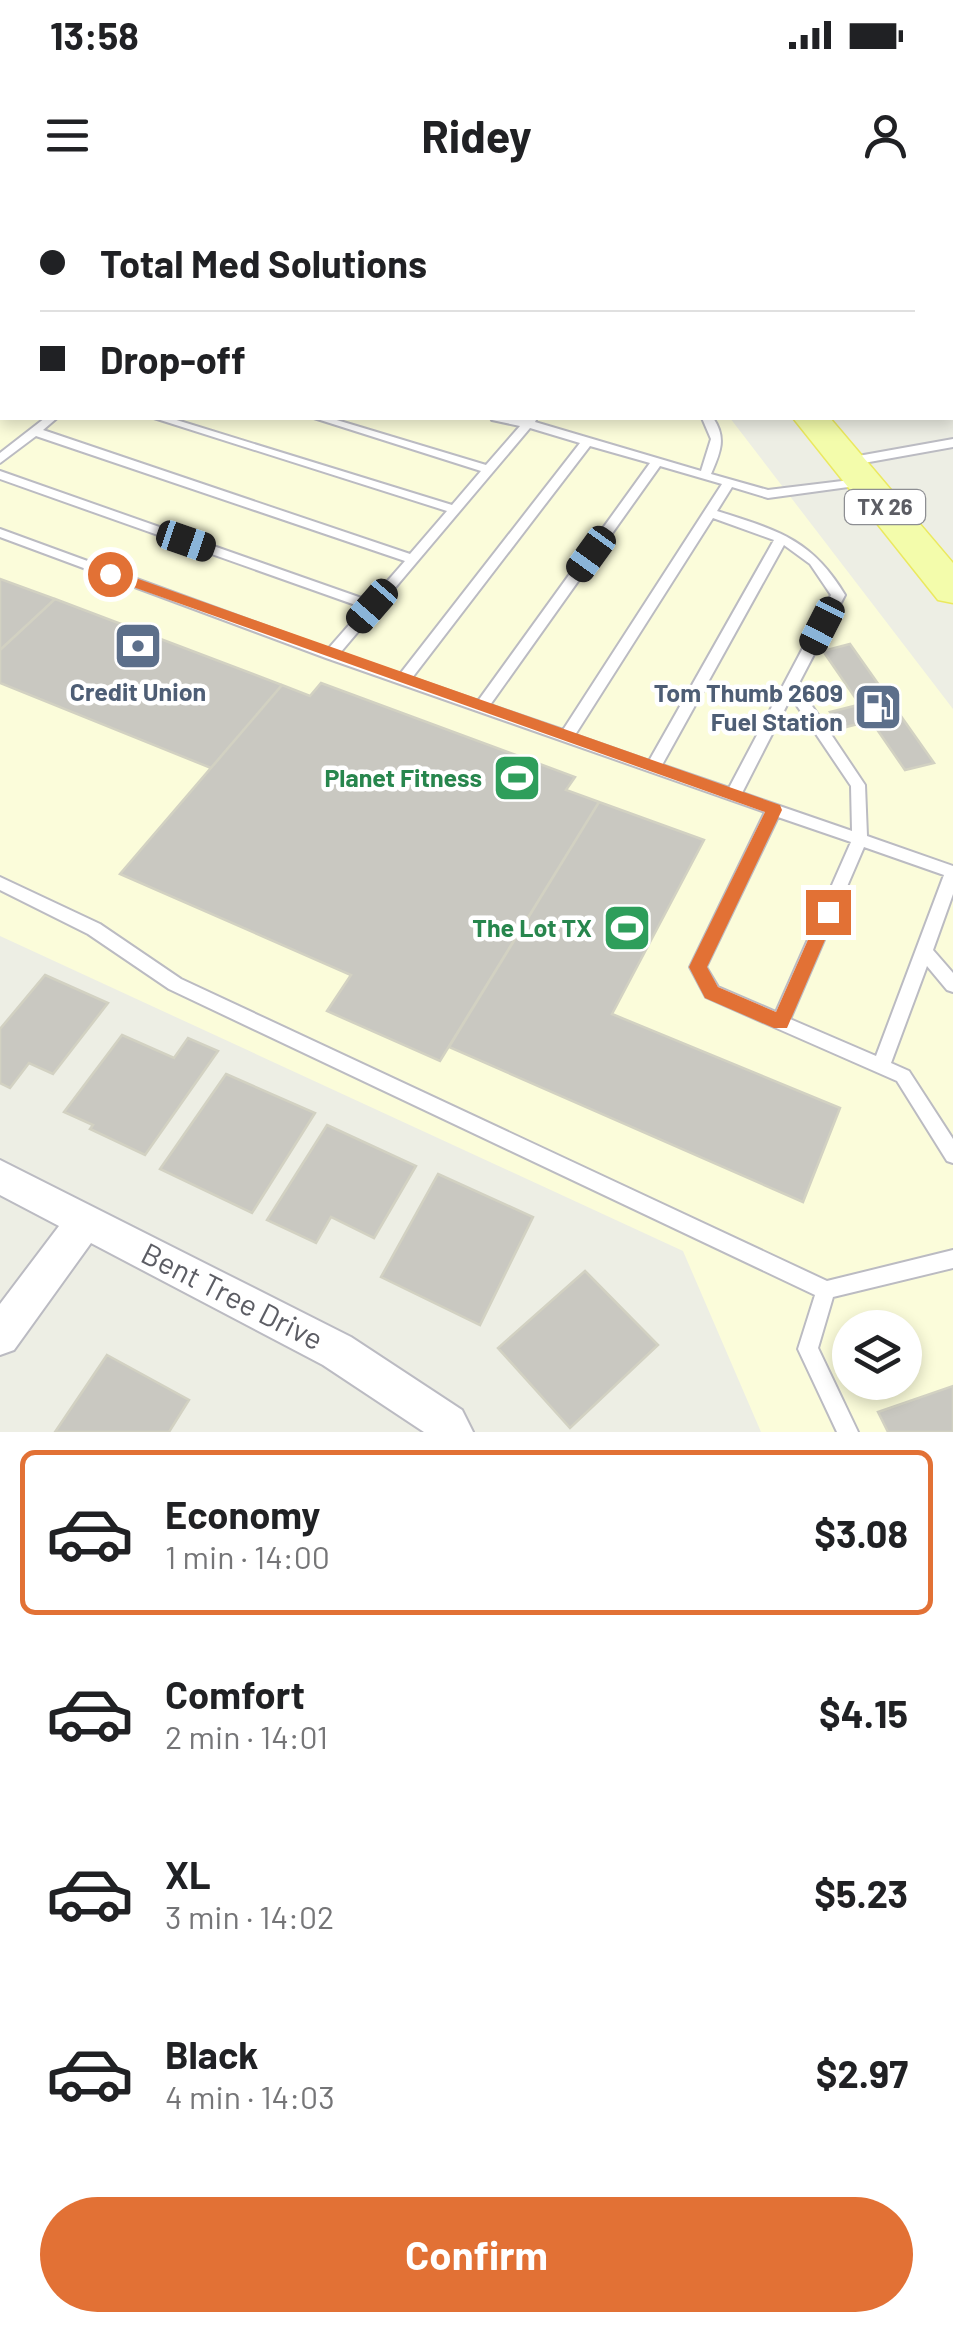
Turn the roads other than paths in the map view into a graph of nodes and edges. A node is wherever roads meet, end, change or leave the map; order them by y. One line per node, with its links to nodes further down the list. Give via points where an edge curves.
1 (48, 420): 7 (lane)
2 (166, 420): 17 (lane)
3 (326, 420): 12 (lane)
4 (710, 420): 15 (lane, via 718,444)
5 (813, 420): 13 (main road, TX 26)
6 (530, 421): 8 (lane); 12 (lane)
7 (34, 431): 10 (lane); 21 (lane)
8 (588, 441): 11 (lane); 25 (lane)
9 (951, 445): 13 (lane)
10 (0, 460)
11 (657, 462): 15 (lane); 27 (lane)
12 (489, 470): 17 (lane)
13 (855, 471): 16 (lane, via 768,494); 22 (main road, TX 26)
14 (0, 475): 23 (lane)
15 (704, 476): 16 (lane)
16 (729, 483): 18 (lane)
17 (454, 510): 21 (lane)
18 (709, 513): 20 (lane); 28 (lane)
19 (0, 533): 24 (lane)
20 (782, 537): 26 (lane, via 804,548 838,595); 29 (lane)
21 (413, 559): 23 (lane)
22 (953, 590)
23 (372, 606): 24 (lane)
24 (331, 655): 25 (lane)
25 (403, 680): 27 (lane)
26 (791, 686): 30 (lane); 32 (lane, via 858,785)
27 (482, 708): 28 (lane)
28 (566, 737): 29 (lane)
29 (653, 767): 30 (lane)
30 (733, 795): 31 (lane)
31 (774, 810): 32 (lane); 37 (lane, via 698,967 712,992)
32 (860, 839): 33 (lane); 37 (lane)
33 (953, 872): 35 (lane)
34 (0, 883): 43 (lane, via 94,929 175,984)
35 (924, 951): 36 (lane); 38 (lane)
36 (953, 985)
37 (780, 1022): 38 (lane)
38 (881, 1067): 39 (lane, via 903,1076)
39 (953, 1154)
40 (0, 1178): 41 (street, Bent Tree Drive)
41 (85, 1221): 44 (street); 45 (street, Bent Tree Drive, via 337,1351)
42 (953, 1259): 43 (lane)
43 (826, 1290): 46 (lane, via 808,1349)
44 (0, 1336)
45 (453, 1432)
46 (848, 1432)

